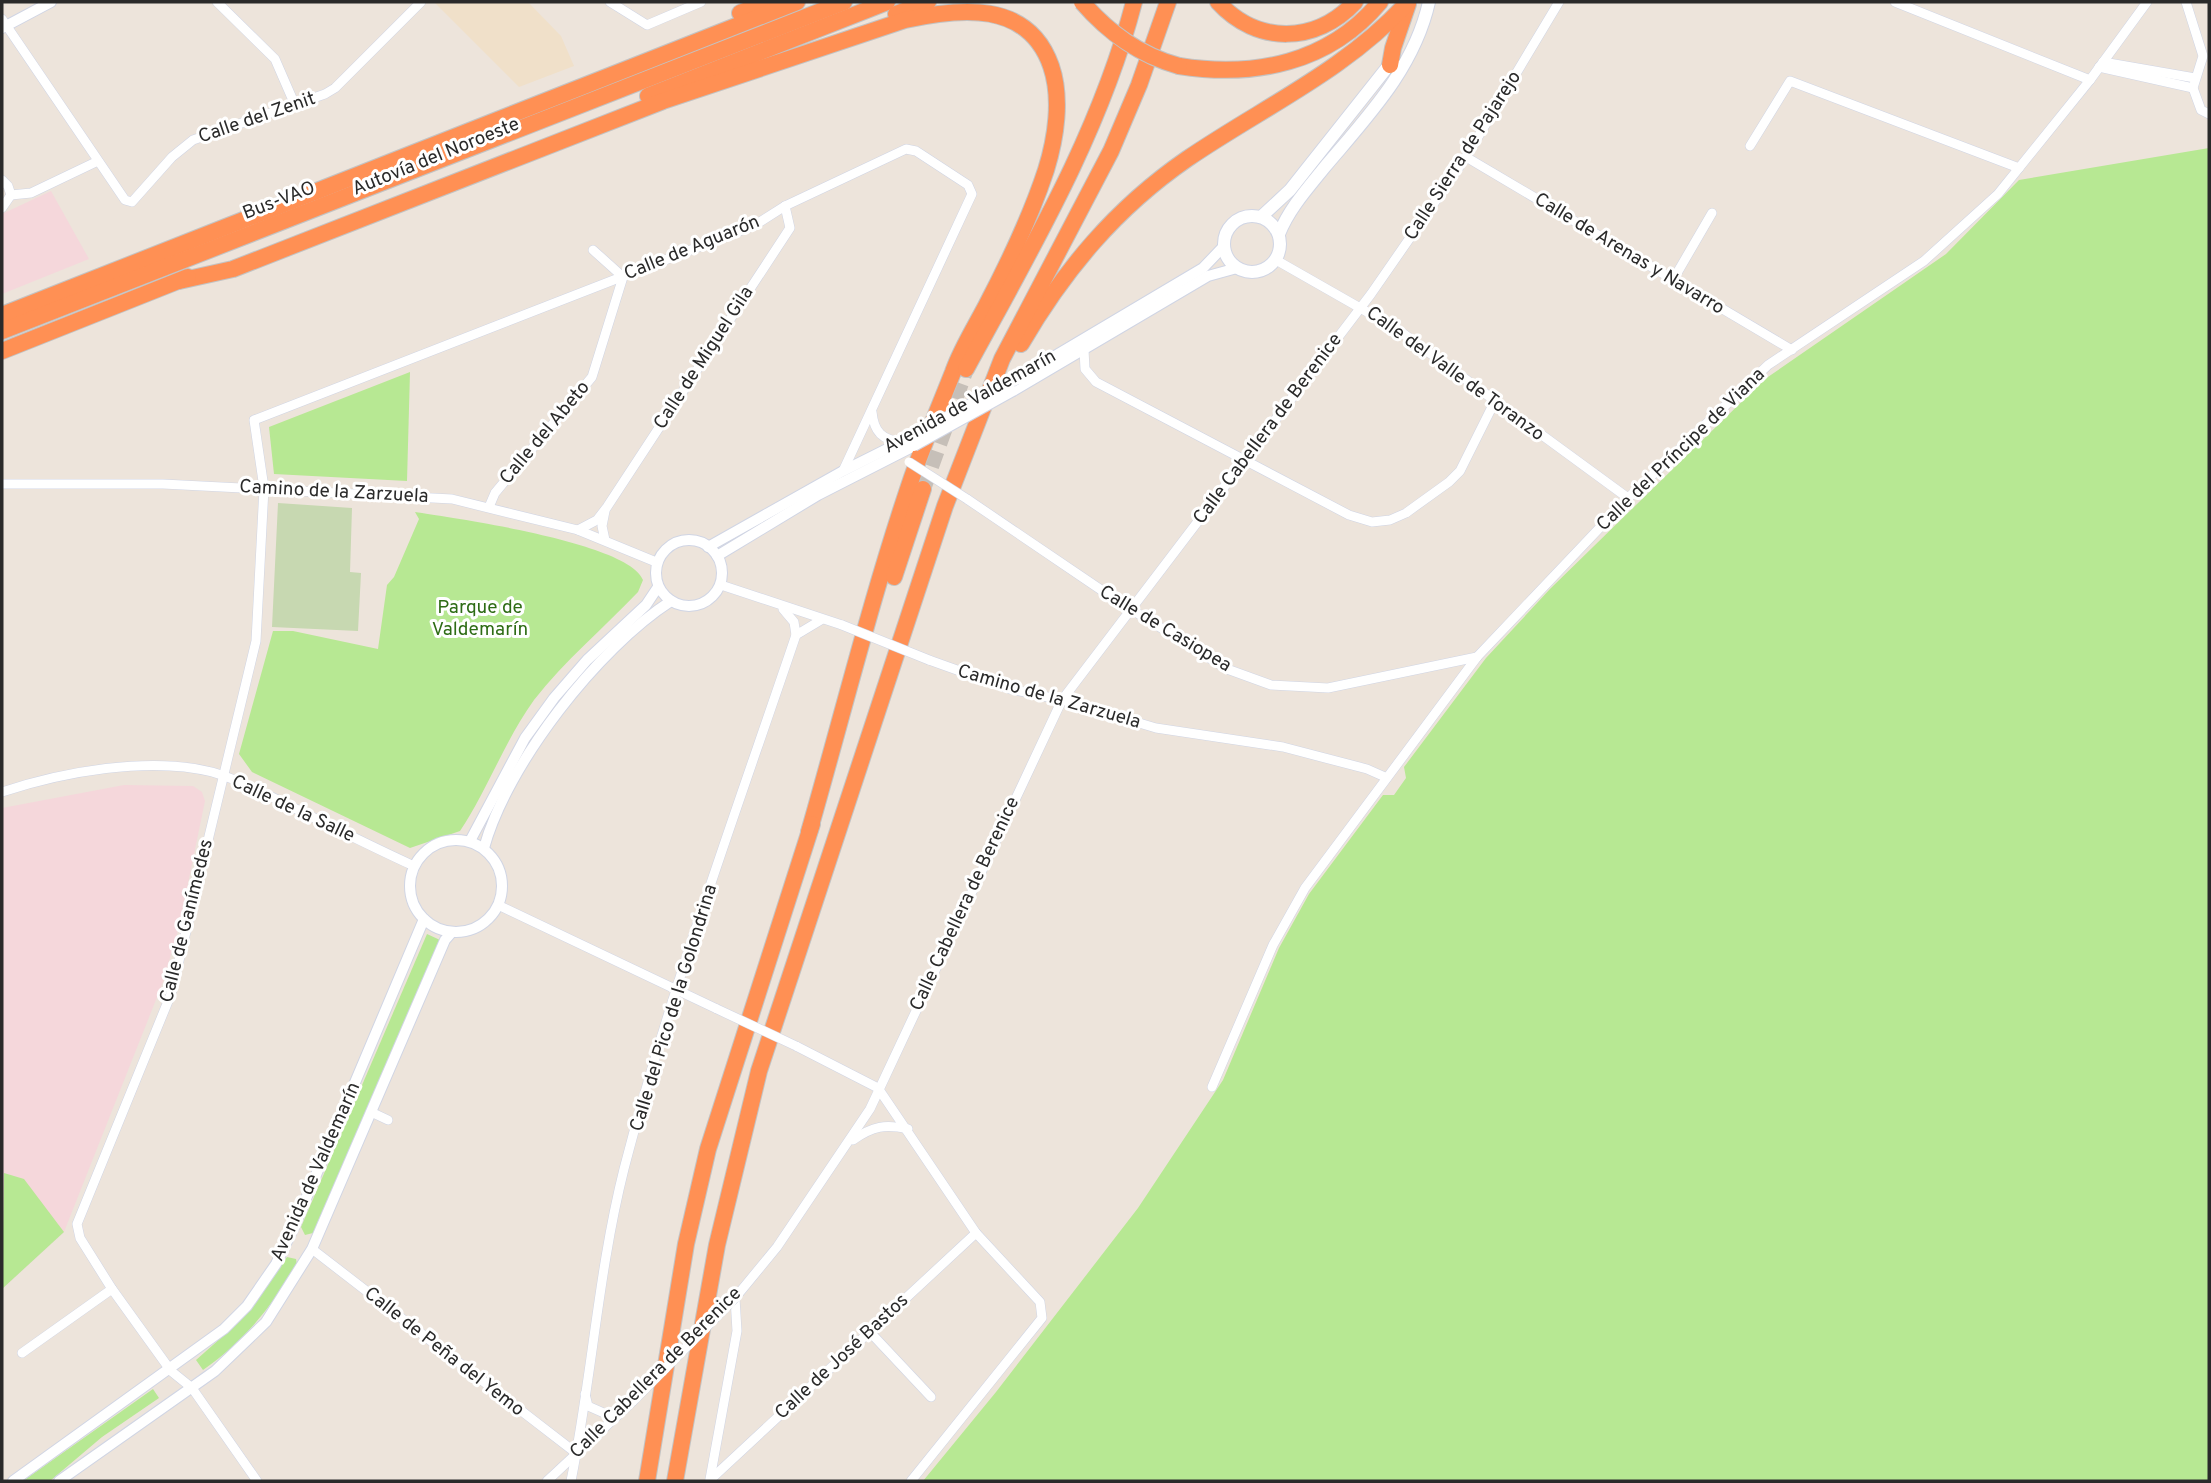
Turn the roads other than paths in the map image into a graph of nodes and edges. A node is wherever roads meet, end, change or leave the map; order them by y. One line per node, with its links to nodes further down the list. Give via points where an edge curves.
1 (51, 2): 24 (street)
2 (217, 2): 30 (street, via 275,60)
3 (421, 2): 30 (street, Calle del Zenit, via 335,88)
4 (610, 2): 5 (street, via 647,25)
5 (701, 2)
6 (767, 2): 31 (highway, via 548,92)
7 (797, 2): 31 (highway, Autovía del Noroeste)
8 (844, 2): 55 (highway, Bus-VAO)
9 (887, 2): 51 (highway, Autovía del Noroeste)
10 (928, 2): 25 (highway)
11 (1082, 2): 16 (highway, bridge, via 1121,39 1147,55 1179,66 1230,72 1283,64 1334,42)
12 (1134, 2): 61 (highway, via 1086,140)
13 (1168, 2): 68 (highway, via 1111,151 1002,359)
14 (1218, 2): 15 (highway, via 1254,29 1294,35 1325,26)
15 (1355, 2)
16 (1380, 2)
17 (1408, 2): 27 (highway); 68 (highway, via 1339,64 1189,158 1108,225 1038,316)
18 (1415, 2): 27 (main road, via 1404,41)
19 (1429, 2): 43 (main road, via 1402,71 1300,198)
20 (1559, 2): 34 (street, Calle Sierra de Pajarejo)
21 (1895, 2): 28 (street)
22 (2147, 2): 26 (street, Calle del Príncipe de Viana)
23 (2186, 2): 29 (street, via 2203,56)
24 (3, 25): 35 (street)
25 (783, 59): 51 (highway, via 663,101 233,269); 93 (highway, via 905,20 975,10 1002,16 1024,29 1051,65 1057,92 1054,139 1035,202 954,367 909,486)
26 (2101, 64): 28 (street, Calle del Príncipe de Viana); 29 (street)
27 (1390, 65): 42 (main road, via 1290,190)
28 (2090, 80): 36 (street, Calle del Príncipe de Viana)
29 (2194, 83): 32 (street, via 2201,110)
30 (295, 104): 35 (street, Calle del Zenit, via 194,140 172,157 132,202 125,200)
31 (535, 104): 45 (highway, Autovía del Noroeste)
32 (2209, 114)
33 (1750, 146): 36 (street, via 1790,81)
34 (1466, 157): 50 (street, Calle de Arenas y Navarro); 53 (street, Calle Sierra de Pajarejo)
35 (98, 161): 38 (street, via 31,193)
36 (2019, 168): 58 (street, Calle del Príncipe de Viana, via 1933,253)
37 (2, 180): 38 (street)
38 (10, 195): 40 (street)
39 (785, 206): 49 (street, Calle de Aguarón, via 755,225); 63 (street, Calle de Aguarón, via 906,149 916,150 968,185 972,194); 75 (street, Calle de Miguel Gila, via 790,228)
40 (2, 208)
41 (1712, 214): 50 (street)
42 (1261, 217): 43 (main road); 44 (main road, via 1235,222 1227,230)
43 (1279, 234): 47 (main road)
44 (1224, 246): 48 (main road, via 1227,258); 66 (street, Avenida de Valdemarín, bridge, via 1203,268)
45 (164, 250): 52 (highway); 54 (highway, Autovía del Noroeste)
46 (593, 250): 49 (street)
47 (1276, 260): 48 (main road, via 1258,272); 53 (street, Calle del Valle de Toranzo)
48 (1237, 268): 57 (street, Avenida de Valdemarín, via 1208,276)
49 (623, 277): 71 (street, Calle de Aguarón, via 254,420); 74 (street, Calle del Abeto, via 593,377 495,493)
50 (1673, 280): 58 (street, Calle de Arenas y Navarro)
51 (179, 281): 56 (highway, Autovía del Noroeste)
52 (2, 306)
53 (1362, 307): 62 (street, Calle del Valle de Toranzo); 67 (street, Calle Cabellera de Berenice)
54 (2, 315)
55 (2, 331)
56 (40, 337): 59 (highway, Autovía del Noroeste); 60 (highway)
57 (1084, 350): 66 (street, Avenida de Valdemarín, bridge); 67 (street, via 1085,369 1096,382)
58 (1791, 350): 73 (street, Calle del Príncipe de Viana, via 1768,365)
59 (2, 351)
60 (2, 359)
61 (966, 369)
62 (1495, 401): 67 (street, via 1461,471 1390,520 1372,522 1349,515); 73 (street, Calle del Valle de Toranzo)
63 (872, 411): 64 (street); 65 (street, Calle de Aguarón)
64 (876, 430): 65 (street); 66 (street, Calle de Casiopea)
65 (861, 433): 69 (street, Calle de Aguarón)
66 (903, 445): 69 (street, Avenida de Valdemarín); 79 (street, Avenida de Valdemarín); 85 (street, Calle de Casiopea, bridge, via 909,462)
67 (1245, 460): 85 (street, Calle Cabellera de Berenice)
68 (961, 461): 126 (highway, via 759,1071 717,1245)
69 (843, 471): 78 (street, Avenida de Valdemarín)
70 (2, 484): 71 (street, Camino de la Zarzuela)
71 (264, 488): 74 (street, Camino de la Zarzuela, via 411,495); 90 (street, Calle de Ganímedes, via 256,641)
72 (923, 489): 93 (highway)
73 (1628, 498): 88 (street, Calle del Príncipe de Viana)
74 (489, 507): 76 (street, Camino de la Zarzuela)
75 (607, 507): 76 (street, Calle de Miguel Gila, via 597,520); 77 (street, Calle de Miguel Gila, via 602,526)
76 (578, 530): 77 (street, Camino de la Zarzuela)
77 (605, 540): 80 (street, Camino de la Zarzuela)
78 (708, 547): 79 (street); 80 (street, via 699,541 682,541 666,548)
79 (717, 556): 81 (street)
80 (656, 562): 82 (street)
81 (721, 585): 83 (street, via 699,605); 84 (street, Camino de la Zarzuela)
82 (658, 587): 83 (street); 94 (street, via 646,605 554,698 525,738)
83 (671, 601): 95 (street, via 614,650 563,706 535,744)
84 (782, 607): 86 (street, Camino de la Zarzuela); 87 (street, via 794,622)
85 (1130, 609): 88 (street, Calle de Casiopea, via 1227,669 1272,685 1328,688); 89 (street, Calle Cabellera de Berenice)
86 (821, 620): 87 (street); 89 (street, Camino de la Zarzuela, bridge, via 1010,689)
87 (796, 635): 100 (street, Calle del Pico de la Golondrina)
88 (1476, 657): 91 (street, Calle del Príncipe de Viana)
89 (1062, 699): 91 (street, Camino de la Zarzuela, via 1156,728 1283,747); 102 (street, Calle Cabellera de Berenice)
90 (222, 775): 92 (street, Calle de la Salle, via 184,768 112,769 51,778); 96 (street, Calle de la Salle); 109 (street, Calle de Ganímedes, via 171,994 77,1224 80,1238)
91 (1385, 777): 101 (street, via 1305,888 1273,945)
92 (2, 792)
93 (809, 832): 125 (highway, via 708,1149 686,1244)
94 (470, 841): 95 (street); 96 (street, via 452,839 435,845)
95 (484, 848): 97 (street, via 496,861 503,882)
96 (414, 866): 98 (street, via 410,888 415,908)
97 (498, 905): 99 (street, via 486,921 470,930); 100 (street)
98 (424, 919): 99 (street); 113 (street, Avenida de Valdemarín, via 276,1264 247,1306)
99 (452, 932): 103 (street, Avenida de Valdemarín)
100 (676, 989): 102 (street, bridge); 115 (street, Calle del Pico de la Golondrina, via 624,1170)
101 (1212, 1087)
102 (878, 1088): 105 (street); 106 (street, Calle Cabellera de Berenice)
103 (372, 1112): 104 (street, Avenida de Valdemarín); 108 (street, Avenida de Valdemarín)
104 (388, 1119)
105 (908, 1129): 106 (street, via 883,1125); 107 (street)
106 (849, 1143): 110 (street, Calle Cabellera de Berenice, via 777,1247)
107 (976, 1233): 111 (street, Calle de José Bastos); 127 (street, via 1041,1302 1042,1318)
108 (312, 1249): 114 (street, Avenida de Valdemarín, via 266,1322); 118 (street, Calle de Peña del Yemo)
109 (112, 1289): 112 (street); 113 (street, Calle de Ganímedes)
110 (735, 1298): 117 (street, Calle Cabellera de Berenice, bridge); 119 (street, via 737,1331)
111 (869, 1331): 116 (street); 119 (street, Calle de José Bastos)
112 (22, 1353)
113 (171, 1371): 114 (street, Calle de Ganímedes); 120 (street, Avenida de Valdemarín)
114 (192, 1388): 121 (street, Avenida de Valdemarín); 122 (street, Calle de Ganímedes)
115 (584, 1389): 117 (street, via 588,1406); 118 (street, Calle del Pico de la Golondrina)
116 (931, 1397)
117 (614, 1418): 118 (street, Calle Cabellera de Berenice)
118 (576, 1454): 123 (street, Calle Cabellera de Berenice); 124 (street, Calle del Pico de la Golondrina)
119 (709, 1480)
120 (13, 1481)
121 (59, 1481)
122 (257, 1481)
123 (547, 1481)
124 (571, 1481)
125 (647, 1481)
126 (675, 1481)
127 (911, 1481)

